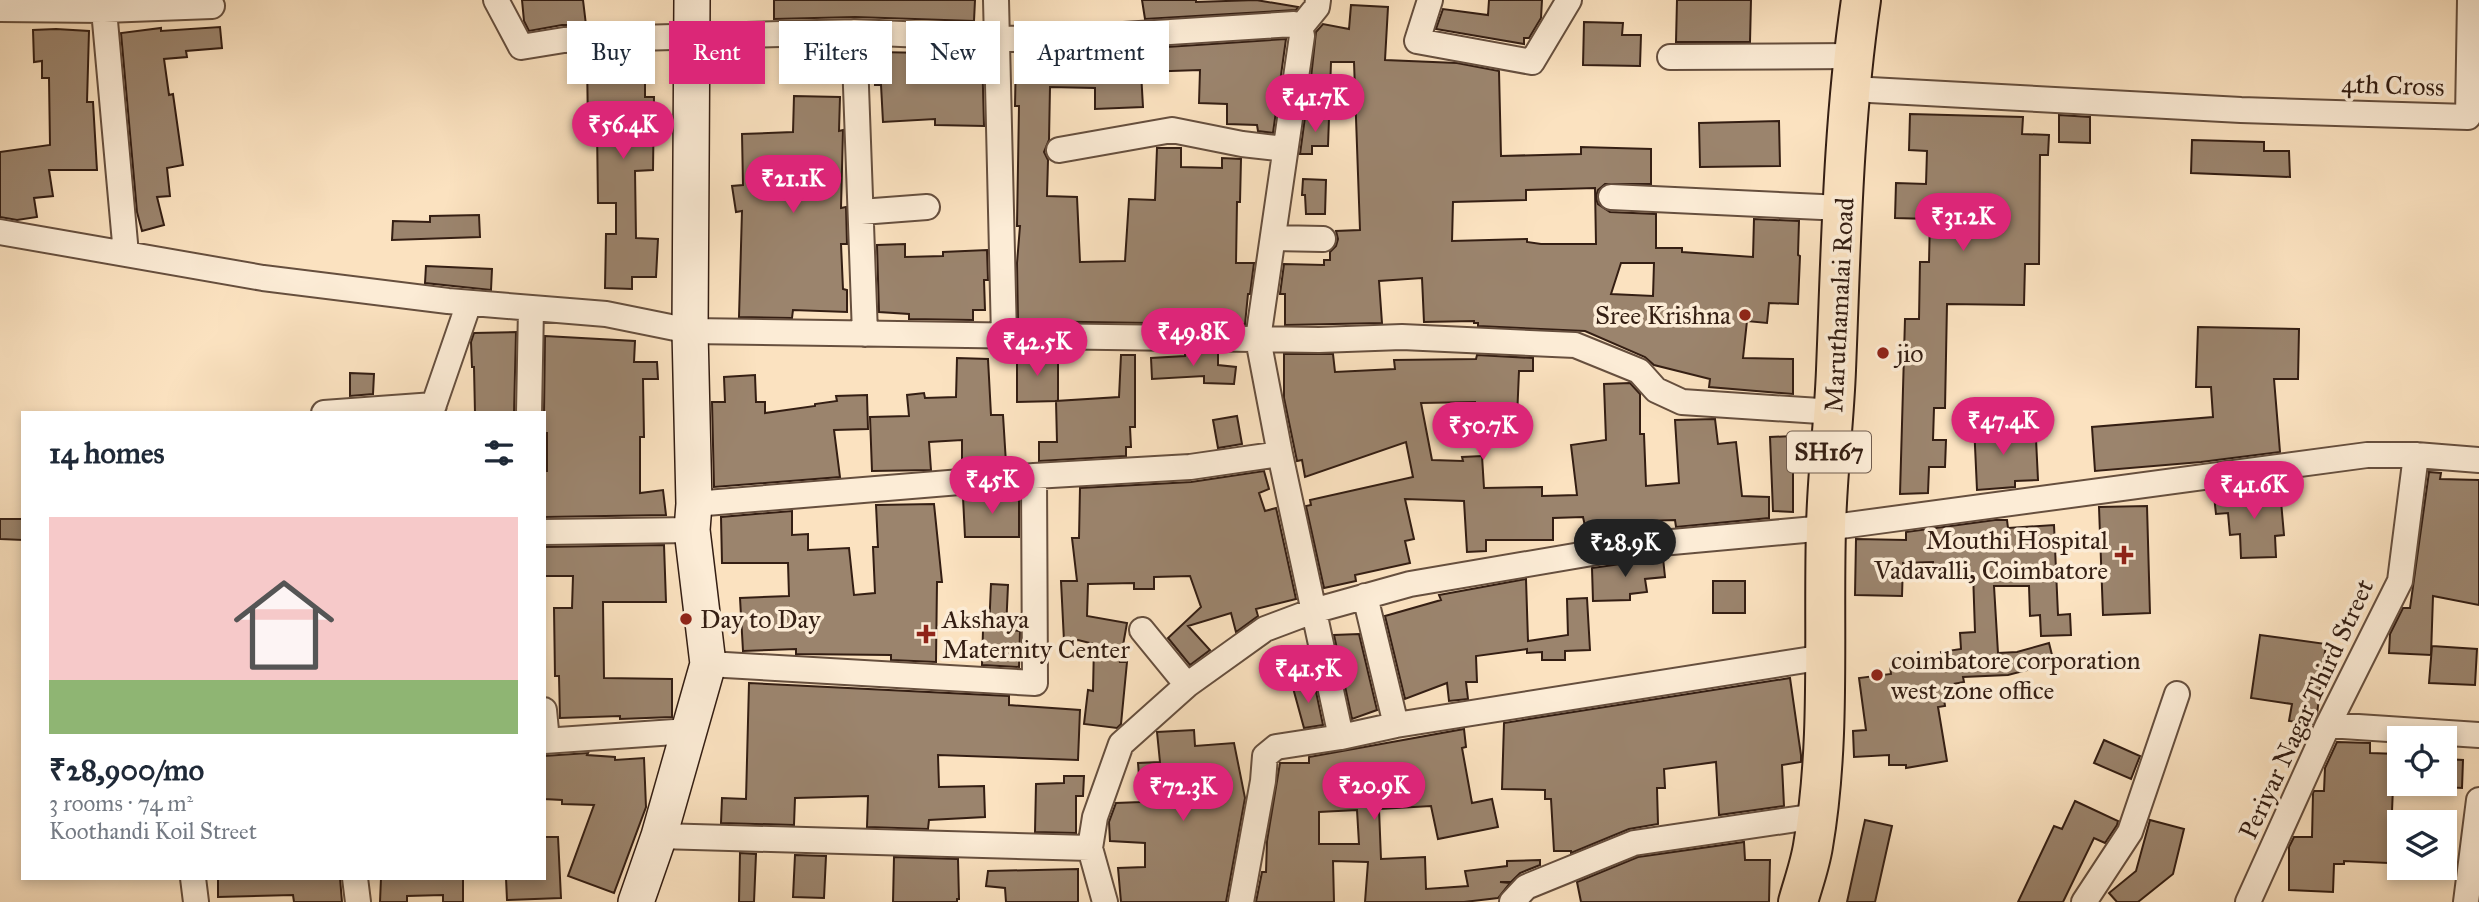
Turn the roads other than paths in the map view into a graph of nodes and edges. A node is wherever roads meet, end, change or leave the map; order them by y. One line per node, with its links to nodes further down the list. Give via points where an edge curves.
1 (496, 0): 16 (street, via 521,47 564,40)
2 (692, 0): 13 (main road)
3 (996, 0): 14 (street)
4 (1318, 0): 15 (street)
5 (1430, 0): 6 (street, via 1417,41 1532,62)
6 (1569, 0)
7 (1861, 0): 18 (main road, Maruthamalai Road / SH167)
8 (1869, 0): 23 (main road, Maruthamalai Road / SH167)
9 (2470, 0): 23 (street, 4th Cross, via 2468,117)
10 (212, 6): 12 (street)
11 (0, 9): 12 (street)
12 (104, 10): 33 (street)
13 (693, 21)
14 (997, 21)
15 (1300, 28): 17 (street, via 1294,24 1045,40); 24 (street)
16 (669, 37)
17 (1000, 38)
18 (1853, 56): 19 (street); 28 (main road, Maruthamalai Road / SH167)
19 (1670, 57)
20 (693, 84): 36 (main road)
21 (856, 84): 29 (street)
22 (998, 84): 38 (street)
23 (1870, 90): 49 (main road, Maruthamalai Road / SH167)
24 (1285, 149): 25 (street, via 1172,130); 31 (street)
25 (1059, 150)
26 (1611, 197): 28 (street)
27 (927, 207): 29 (street)
28 (1843, 208): 43 (main road, Maruthamalai Road / SH167)
29 (861, 212): 37 (street)
30 (0, 232): 33 (street)
31 (1273, 238): 32 (street); 39 (street)
32 (1323, 239)
33 (126, 254): 34 (street, via 263,278)
34 (469, 303): 35 (street); 40 (street)
35 (531, 308): 36 (street, via 606,314); 42 (street)
36 (690, 331): 37 (street); 48 (main road)
37 (865, 334): 38 (street)
38 (1004, 337): 39 (street)
39 (1258, 338): 43 (street, via 1402,337 1575,345 1639,371 1656,390 1682,402); 44 (street)
40 (432, 409): 41 (street)
41 (378, 411)
42 (529, 411)
43 (1835, 412): 49 (main road, Maruthamalai Road / SH167, via 1829,451)
44 (1280, 454): 47 (street, via 1190,467); 52 (street)
45 (2416, 454): 46 (street); 49 (street, via 2367,454); 59 (street, Periyar Nagar Third Street, via 2400,581)
46 (2479, 460)
47 (1034, 476): 48 (street); 55 (street, via 1035,683)
48 (693, 517): 50 (street); 55 (main road)
49 (1836, 527): 51 (street, via 1639,545 1410,584); 54 (main road, Maruthamalai Road / SH167); 77 (main road, Maruthamalai Road / SH167, via 1837,774 1830,839)
50 (546, 532)
51 (1365, 596): 52 (street); 58 (street)
52 (1313, 611): 56 (street, via 1265,629); 62 (street)
53 (1142, 629): 56 (street)
54 (1825, 657): 58 (street); 65 (main road, Maruthamalai Road / SH167)
55 (708, 664): 60 (main road)
56 (1187, 685): 67 (street, via 1121,744 1095,817)
57 (2177, 694): 78 (street, via 2130,832)
58 (1396, 725): 62 (street)
59 (2328, 725): 61 (street); 79 (street, Periyar Nagar Third Street)
60 (689, 731): 63 (street); 66 (main road)
61 (2479, 735)
62 (1340, 737): 74 (street, via 1276,747 1265,756)
63 (546, 741)
64 (2479, 800): 80 (street)
65 (1817, 816): 75 (street, via 1634,843 1526,887); 76 (main road, Maruthamalai Road / SH167)
66 (659, 835): 67 (street); 72 (main road)
67 (1090, 848): 73 (street)
68 (193, 880): 70 (street)
69 (355, 880): 71 (street)
70 (196, 902)
71 (358, 902)
72 (636, 902)
73 (1105, 902)
74 (1241, 902)
75 (1512, 902)
76 (1798, 902)
77 (1813, 902)
78 (2084, 902)
79 (2248, 902)
80 (2466, 902)

